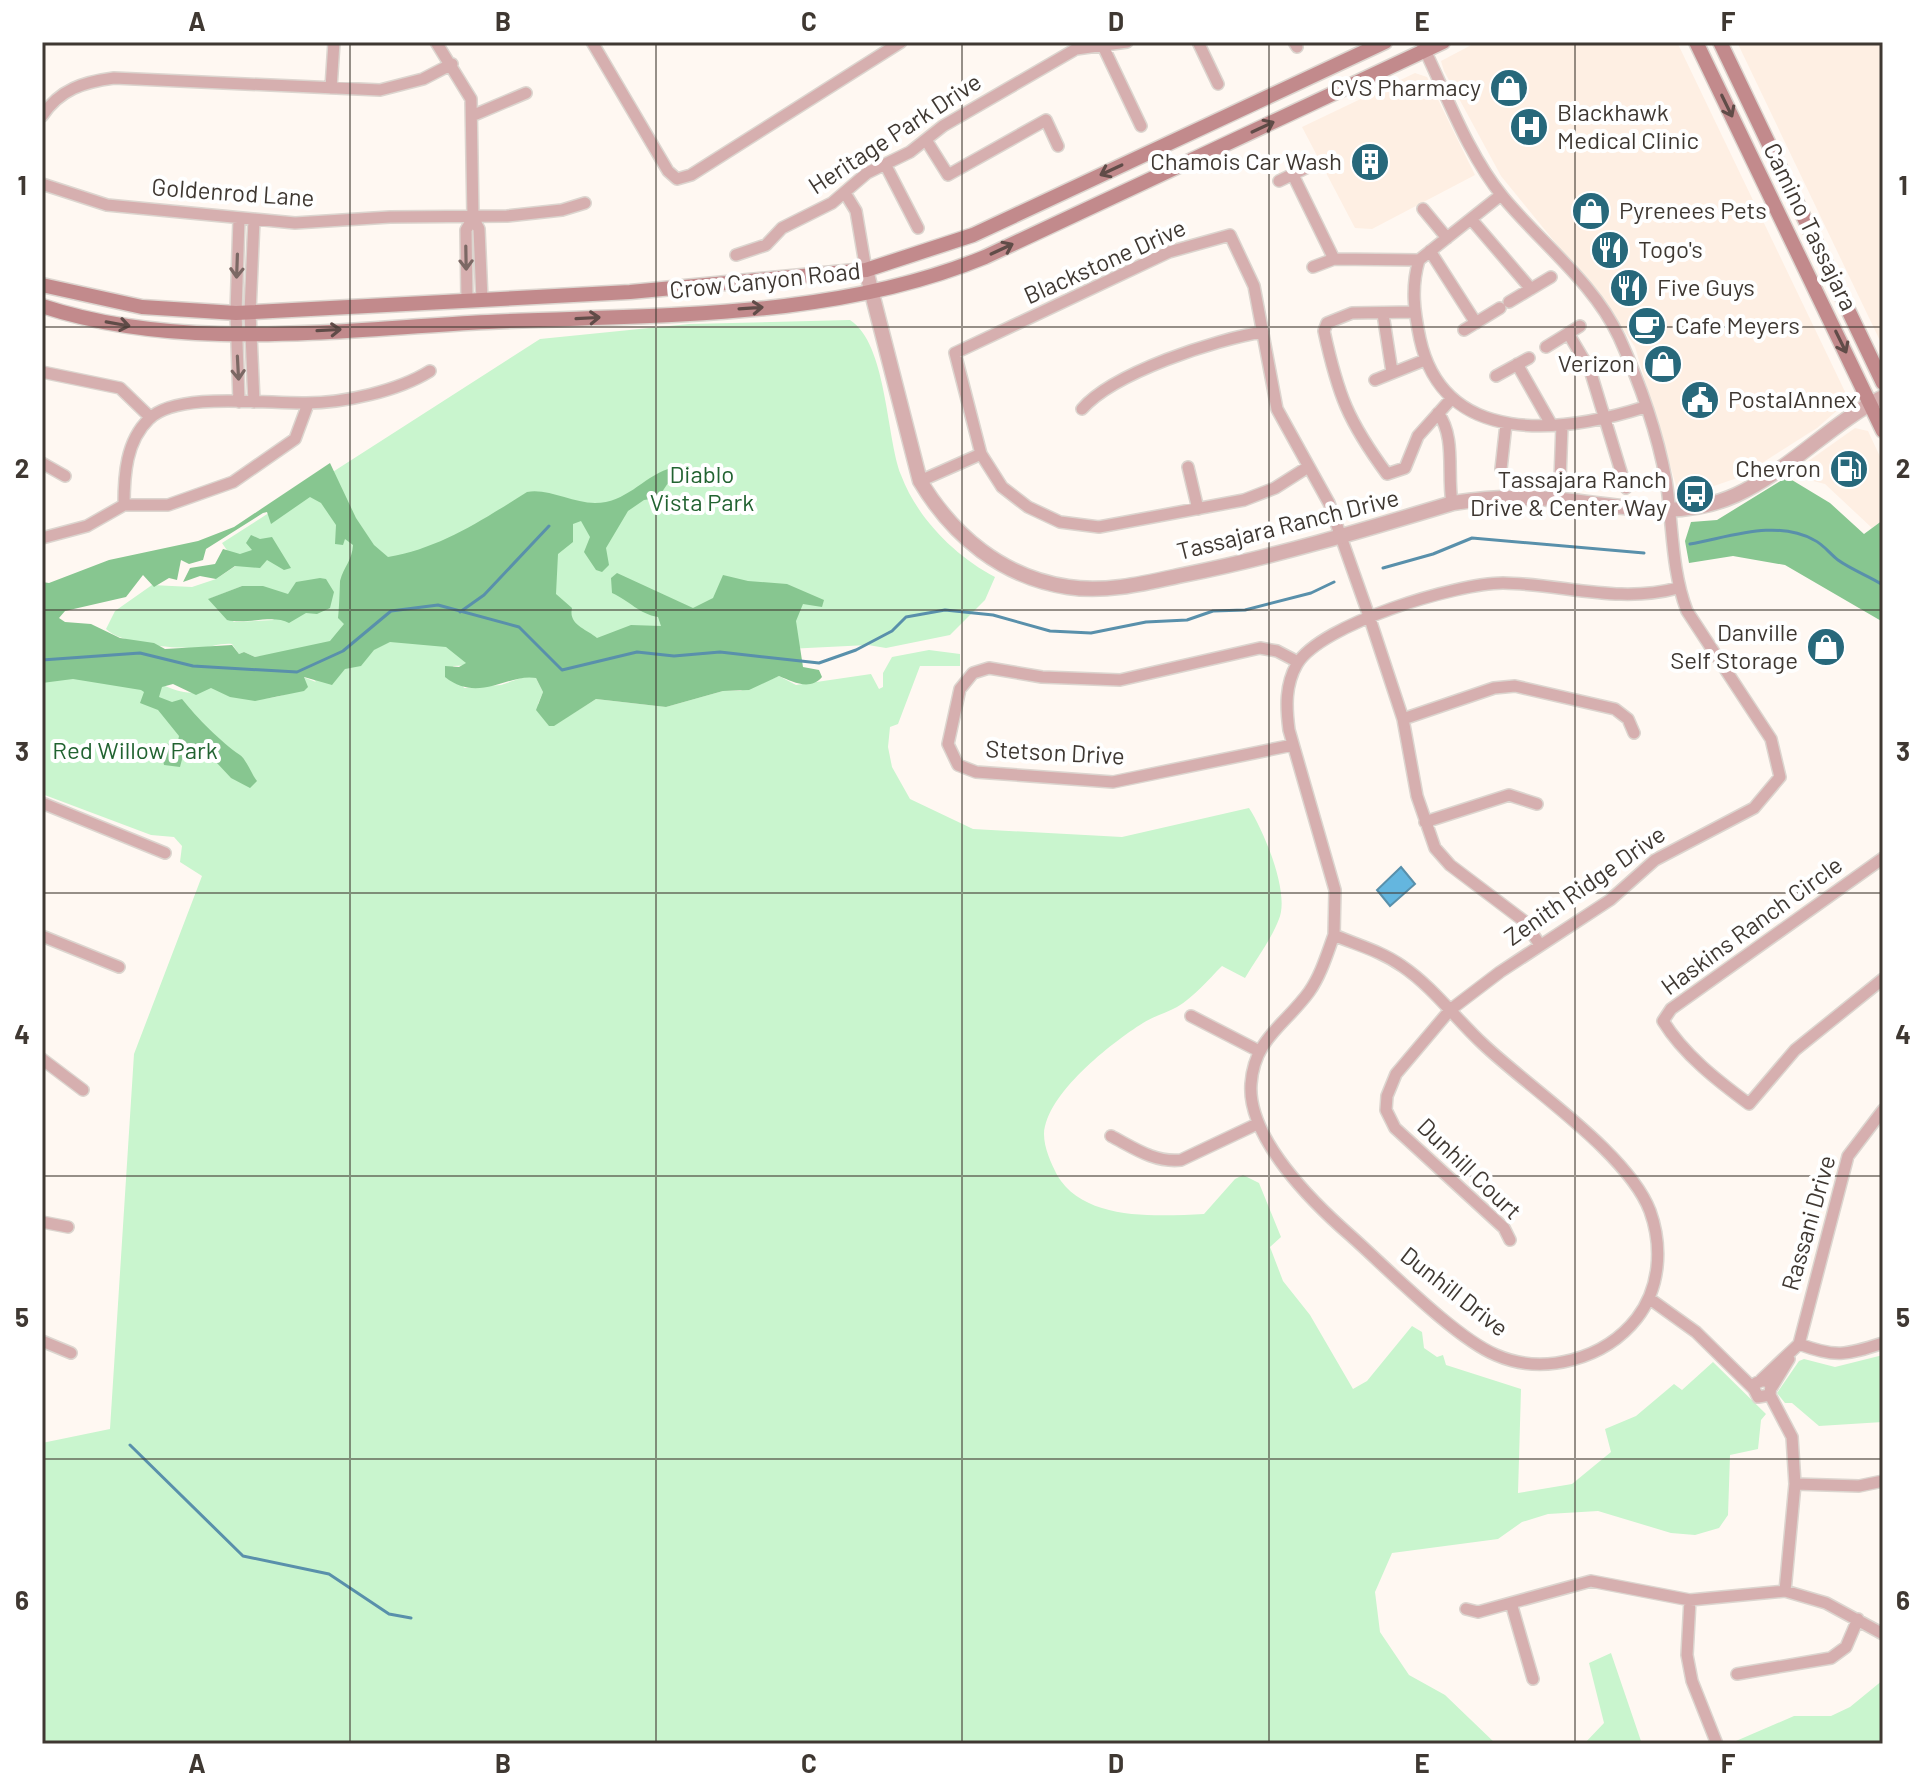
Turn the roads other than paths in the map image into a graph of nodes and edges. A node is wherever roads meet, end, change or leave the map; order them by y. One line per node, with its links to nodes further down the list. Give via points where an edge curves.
1 (334, 42): 15 (street)
2 (436, 42): 13 (street)
3 (592, 42): 4 (street, via 677,179)
4 (901, 42)
5 (1127, 42): 11 (street, Heritage Park Drive)
6 (1198, 42): 14 (street)
7 (1385, 42): 42 (main road, Crow Canyon Road, one-way to 42, via 973,235)
8 (1443, 42): 12 (main road, Crow Canyon Road)
9 (1696, 42): 69 (main road, Camino Tassajara, one-way to 69)
10 (1720, 42): 67 (main road, Camino Tassajara)
11 (1101, 43): 19 (street); 20 (street, Heritage Park Drive, via 1076,49)
12 (1423, 46): 28 (street, Zenith Ridge Drive, via 1479,162); 46 (main road, Crow Canyon Road, one-way to 12, via 985,257)
13 (452, 64): 15 (street, via 395,87); 17 (street)
14 (1218, 84)
15 (331, 88): 18 (street, via 114,78 78,85 57,97)
16 (526, 93): 17 (street)
17 (474, 115): 31 (street)
18 (42, 116)
19 (1141, 126)
20 (926, 140): 21 (street, via 948,175 1046,120); 22 (street, Heritage Park Drive)
21 (1058, 146)
22 (886, 166): 27 (street, Heritage Park Drive, via 855,181); 35 (street)
23 (1310, 166): 24 (street)
24 (1293, 175): 25 (street); 39 (street)
25 (1279, 181)
26 (42, 184): 32 (street, Goldenrod Lane, via 107,205)
27 (845, 193): 38 (street, Heritage Park Drive, via 782,228 756,251); 42 (street, via 856,211)
28 (1501, 195): 33 (street); 73 (street, Zenith Ridge Drive, via 1603,311 1617,333)
29 (585, 203): 31 (street, Goldenrod Lane)
30 (1423, 209): 36 (street)
31 (473, 218): 34 (street, Goldenrod Lane); 47 (street, via 479,229)
32 (239, 219): 34 (street, Goldenrod Lane); 49 (street, one-way to 49)
33 (1471, 219): 36 (street); 45 (street)
34 (254, 220): 49 (street)
35 (918, 228)
36 (1447, 238): 37 (street)
37 (1430, 251): 40 (street); 52 (street)
38 (736, 255)
39 (1334, 259): 40 (street); 41 (street)
40 (1419, 260): 50 (street)
41 (1313, 267)
42 (866, 270): 46 (street, Tassajara Ranch Drive); 47 (main road, Crow Canyon Road, via 744,284)
43 (1551, 277): 45 (street)
44 (42, 285): 49 (main road, Crow Canyon Road, via 142,307)
45 (1531, 289): 52 (street)
46 (871, 292): 57 (main road, Crow Canyon Road, one-way to 46, via 765,308); 88 (street, Tassajara Ranch Drive)
47 (474, 301): 49 (main road, Crow Canyon Road)
48 (42, 306): 57 (main road, Crow Canyon Road, one-way to 57, via 143,328)
49 (243, 312): 57 (street)
50 (1415, 312): 51 (street); 60 (street)
51 (1383, 314): 64 (street); 75 (street, via 1337,317 1324,331 1335,382 1355,430 1387,474 1395,474 1405,468 1418,436)
52 (1476, 323): 54 (street)
53 (1580, 326): 56 (street)
54 (1464, 330)
55 (1263, 332): 74 (street, via 1204,344 1100,392); 81 (street, Blackstone Drive, via 1254,286 1230,235 1169,252 955,353); 84 (street, Blackstone Drive, via 1277,409)
56 (1568, 333): 58 (street); 77 (street, via 1590,370)
57 (244, 334): 70 (street, one-way to 70); 71 (street)
58 (1546, 347)
59 (1529, 358): 61 (street)
60 (1425, 360): 64 (street); 68 (street)
61 (1517, 364): 65 (street); 79 (street)
62 (430, 371): 72 (street, via 414,381)
63 (42, 372): 76 (street, via 120,388)
64 (1392, 372): 66 (street)
65 (1496, 376)
66 (1375, 380)
67 (1883, 383)
68 (1452, 398): 75 (street); 78 (street)
69 (1877, 400): 80 (main road, Camino Tassajara); 93 (street, Tassajara Ranch Drive, via 1736,495)
70 (239, 402): 71 (street); 76 (street, via 186,405)
71 (254, 402): 72 (street)
72 (308, 404): 91 (street, via 295,439 233,482 168,505)
73 (1645, 407): 77 (street); 93 (street, Zenith Ridge Drive)
74 (1082, 409)
75 (1438, 413): 90 (street, via 1450,435)
76 (150, 417): 91 (street, via 129,453)
77 (1606, 420): 79 (street); 89 (street)
78 (1506, 424): 79 (street); 85 (street)
79 (1556, 424): 87 (street)
80 (1883, 431)
81 (981, 454): 88 (street); 92 (street, Blackstone Drive, via 1002,487 1060,522 1099,527)
82 (42, 463): 86 (street)
83 (1188, 467): 92 (street)
84 (1308, 467): 92 (street, Blackstone Drive, via 1244,500); 94 (street, Blackstone Drive)
85 (1501, 469)
86 (65, 476)
87 (1560, 480)
88 (920, 481): 94 (street, Tassajara Ranch Drive, via 950,524 1000,565 1070,588 1137,584 1266,557)
89 (1626, 488)
90 (1452, 503): 93 (street, Tassajara Ranch Drive, via 1531,497); 94 (street, Tassajara Ranch Drive)
91 (124, 505): 95 (street, via 87,526)
92 (1198, 509)
93 (1669, 511): 96 (street, Zenith Ridge Drive)
94 (1340, 535): 97 (street, Blackstone Drive)
95 (42, 538)
96 (1678, 588): 97 (street, via 1630,597 1501,583); 109 (street, Zenith Ridge Drive, via 1687,611 1771,739 1780,777 1754,808 1655,860 1610,900)
97 (1369, 616): 98 (street, via 1316,643); 99 (street, Blackstone Drive)
98 (1298, 662): 101 (street, via 1286,707); 101 (street, Stetson Drive, via 1260,648 1120,680 1042,677 989,668 973,673 960,689 948,744 958,765 976,772 1113,782)
99 (1403, 719): 100 (street, via 1494,688 1515,686 1615,709); 104 (street, Blackstone Drive)
100 (1634, 733)
101 (1293, 745): 107 (street, via 1335,890)
102 (42, 803): 105 (street)
103 (1537, 804): 104 (street, via 1509,795)
104 (1425, 822): 109 (street, Blackstone Drive, via 1435,848 1450,865 1524,921)
105 (165, 853)
106 (1883, 858): 111 (street, Haskins Ranch Circle, via 1671,1009 1663,1021 1706,1070 1749,1104 1795,1050)
107 (1334, 935): 112 (street, Dunhill Drive, via 1385,955); 114 (street, via 1308,992)
108 (42, 936): 110 (street)
109 (1540, 945): 112 (street, Zenith Ridge Drive)
110 (119, 967)
111 (1883, 979)
112 (1450, 1010): 122 (street, Dunhill Court, via 1396,1074 1386,1110 1395,1128 1504,1228); 123 (street, Dunhill Drive, via 1633,1183 1656,1229 1658,1256)
113 (1191, 1016): 114 (street)
114 (1257, 1050): 118 (street, Dunhill Drive, via 1250,1086)
115 (42, 1059): 116 (street)
116 (83, 1090)
117 (1883, 1110): 126 (street, Rassani Drive, via 1848,1156)
118 (1257, 1124): 119 (street, via 1181,1160 1145,1155); 123 (street, Dunhill Drive, via 1328,1216 1453,1326 1495,1355 1536,1364 1587,1356 1627,1330)
119 (1111, 1136)
120 (42, 1222): 121 (street)
121 (68, 1227)
122 (1510, 1240)
123 (1650, 1299): 128 (street)
124 (42, 1341): 127 (street)
125 (1883, 1343): 126 (street, via 1829,1356)
126 (1799, 1344): 128 (street, Rassani Drive)
127 (71, 1353)
128 (1763, 1388): 130 (street, via 1792,1437)
129 (1883, 1481): 130 (street, via 1859,1486)
130 (1795, 1484): 131 (street)
131 (1785, 1591): 132 (street); 135 (street)
132 (1690, 1600): 133 (street, via 1591,1581); 139 (street, via 1687,1655)
133 (1511, 1603): 134 (street, via 1478,1612); 138 (street)
134 (1466, 1609)
135 (1858, 1619): 136 (street); 137 (street, via 1846,1647 1831,1658)
136 (1883, 1634)
137 (1737, 1674)
138 (1533, 1679)
139 (1717, 1744)

